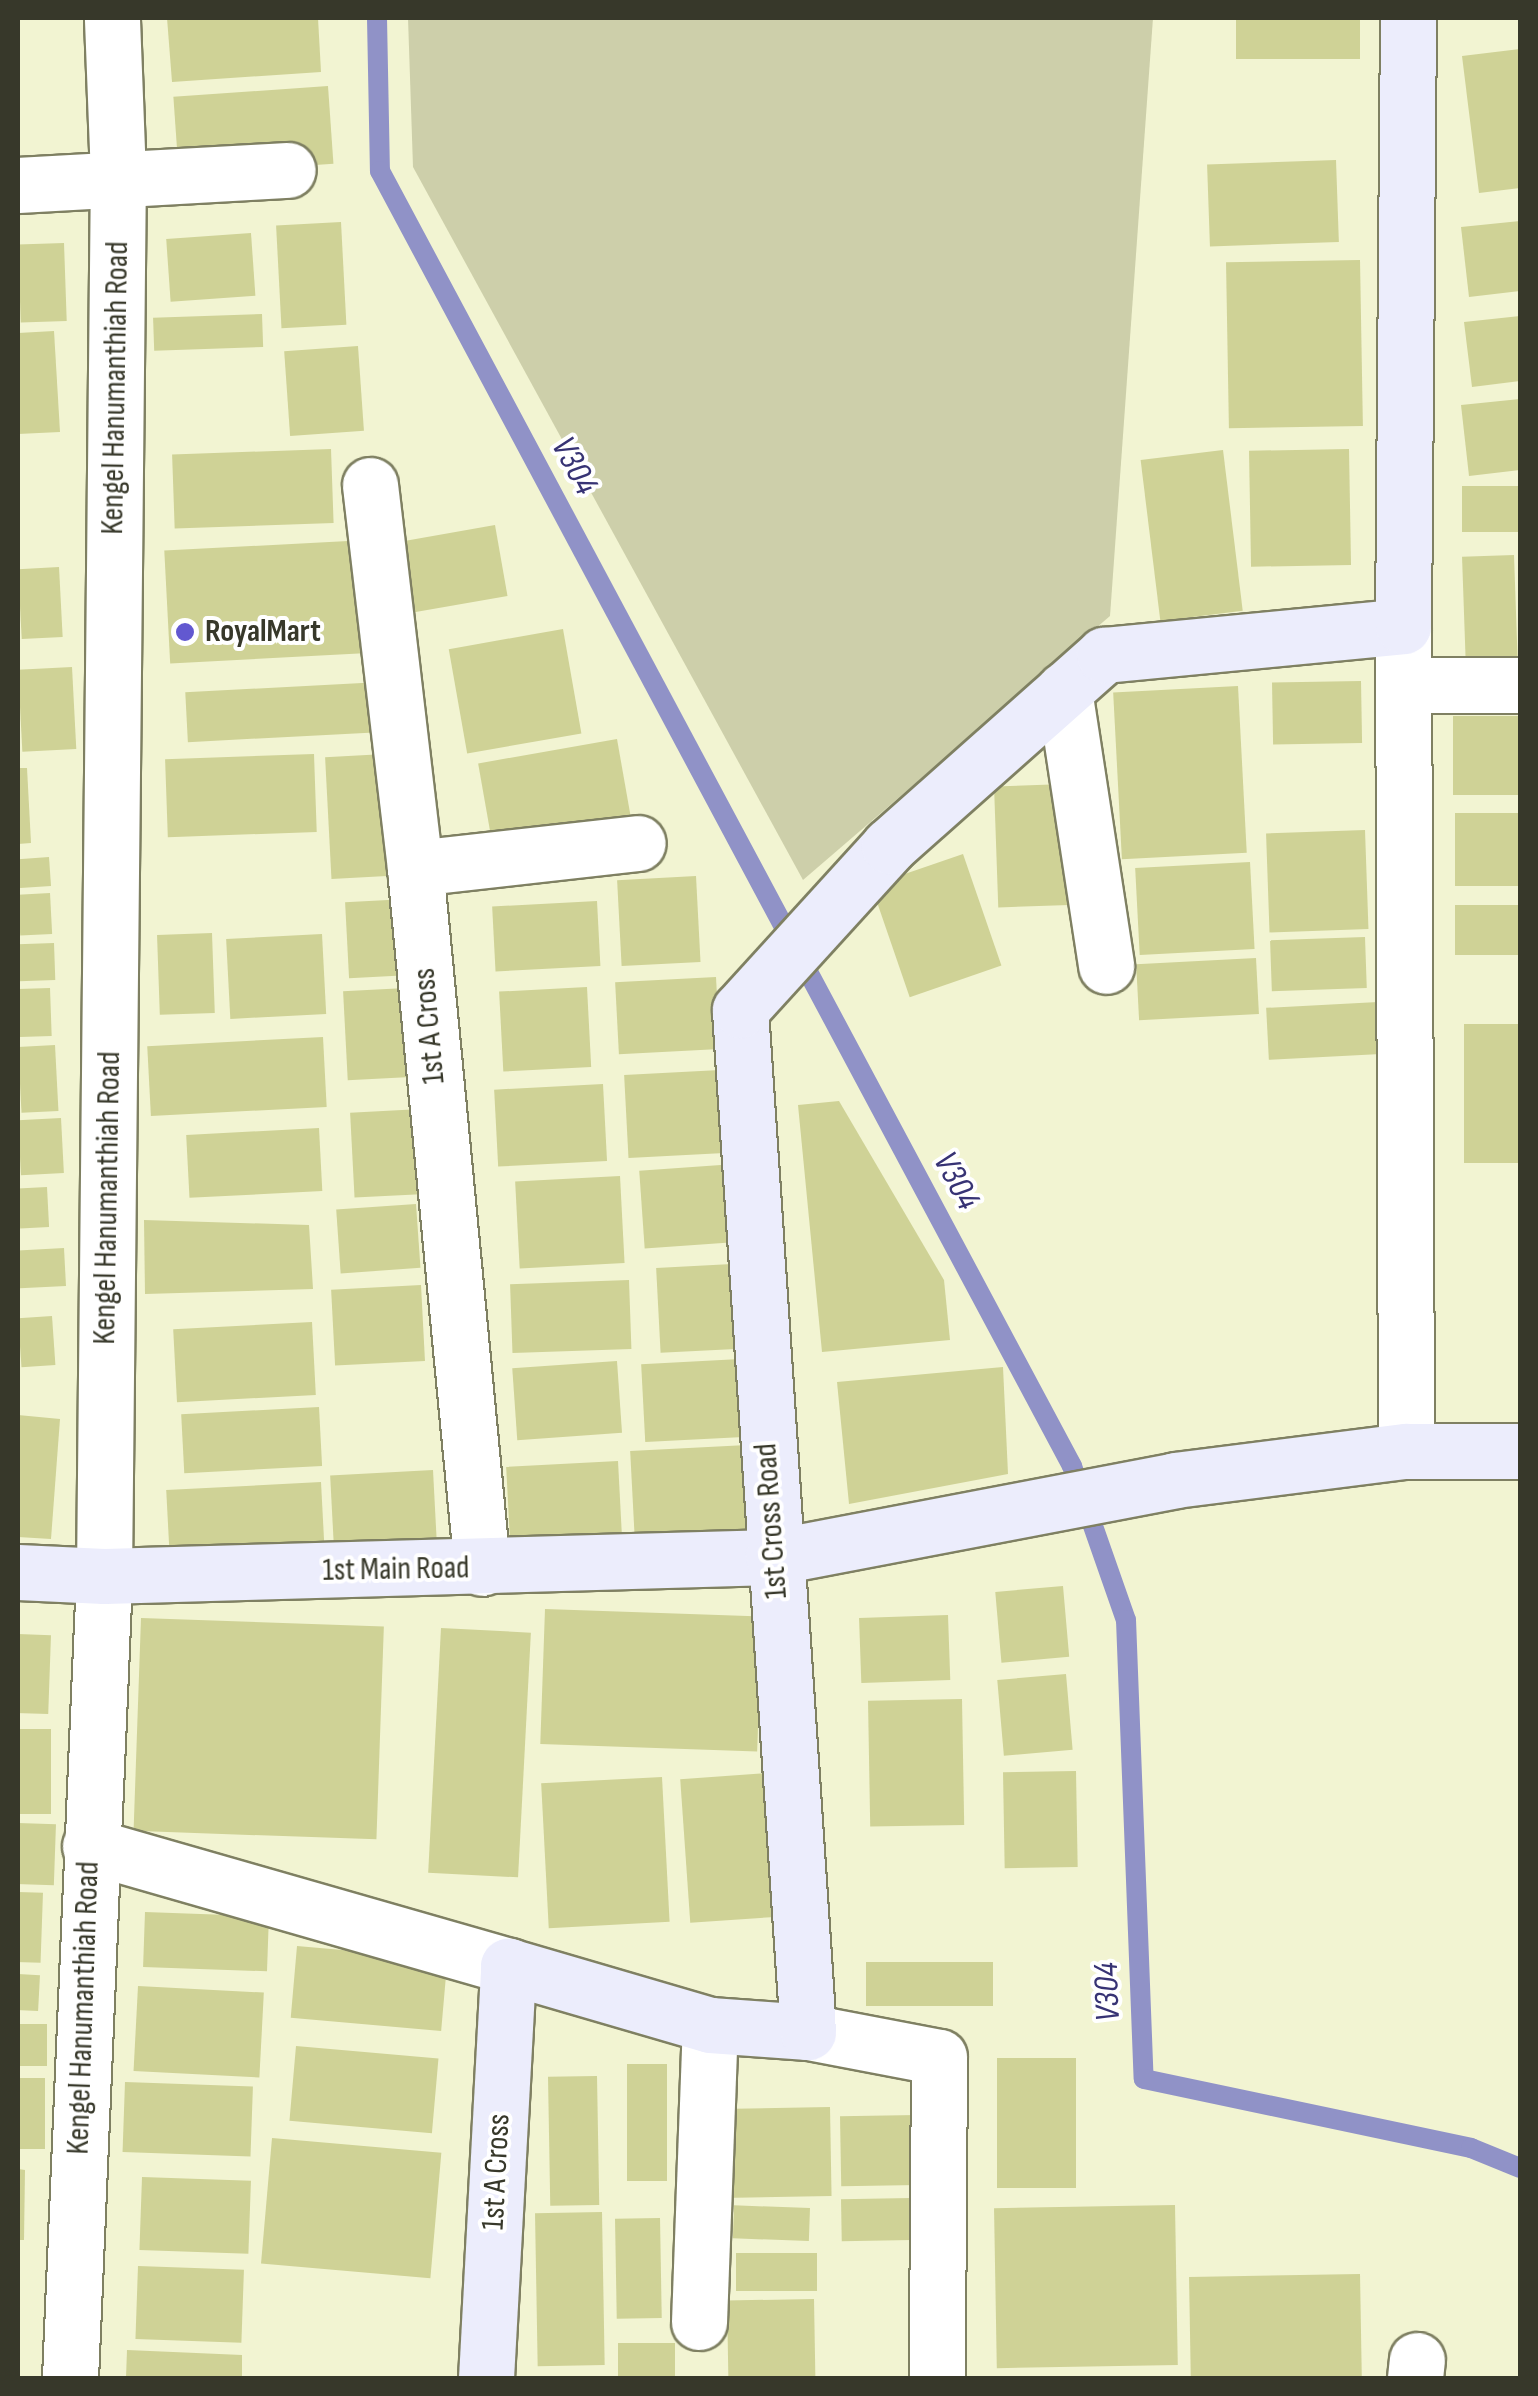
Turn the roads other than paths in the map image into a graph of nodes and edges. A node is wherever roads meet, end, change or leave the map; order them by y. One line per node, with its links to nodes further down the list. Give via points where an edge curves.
1 (112, 18): 4 (street, Kengel Hanumanthiah Road)
2 (1408, 18): 7 (street)
3 (288, 170): 4 (street)
4 (118, 176): 5 (street); 19 (street, Kengel Hanumanthiah Road)
5 (18, 185)
6 (370, 485): 12 (street, 1st A Cross)
7 (1403, 626): 8 (street); 10 (street, via 1104,655)
8 (1406, 685): 9 (street); 14 (street)
9 (1520, 685)
10 (1064, 690): 13 (street); 16 (street, 1st Cross Road, via 889,846 740,1010)
11 (638, 843): 12 (street)
12 (415, 868): 17 (street, 1st A Cross)
13 (1106, 966)
14 (1406, 1451): 15 (street, 1st Main Road); 16 (street, 1st Main Road, via 1175,1480)
15 (1520, 1451)
16 (774, 1556): 17 (street, 1st Main Road); 23 (street, 1st Cross Road)
17 (482, 1568): 19 (street, 1st Main Road)
18 (18, 1572): 19 (street, 1st Main Road)
19 (104, 1576): 20 (street, Kengel Hanumanthiah Road)
20 (90, 1846): 21 (street); 25 (street, Kengel Hanumanthiah Road)
21 (508, 1966): 22 (street); 26 (street, 1st A Cross)
22 (710, 2025): 23 (street); 24 (street)
23 (808, 2032): 27 (street, via 939,2057)
24 (699, 2322)
25 (70, 2378)
26 (486, 2378)
27 (937, 2378)

